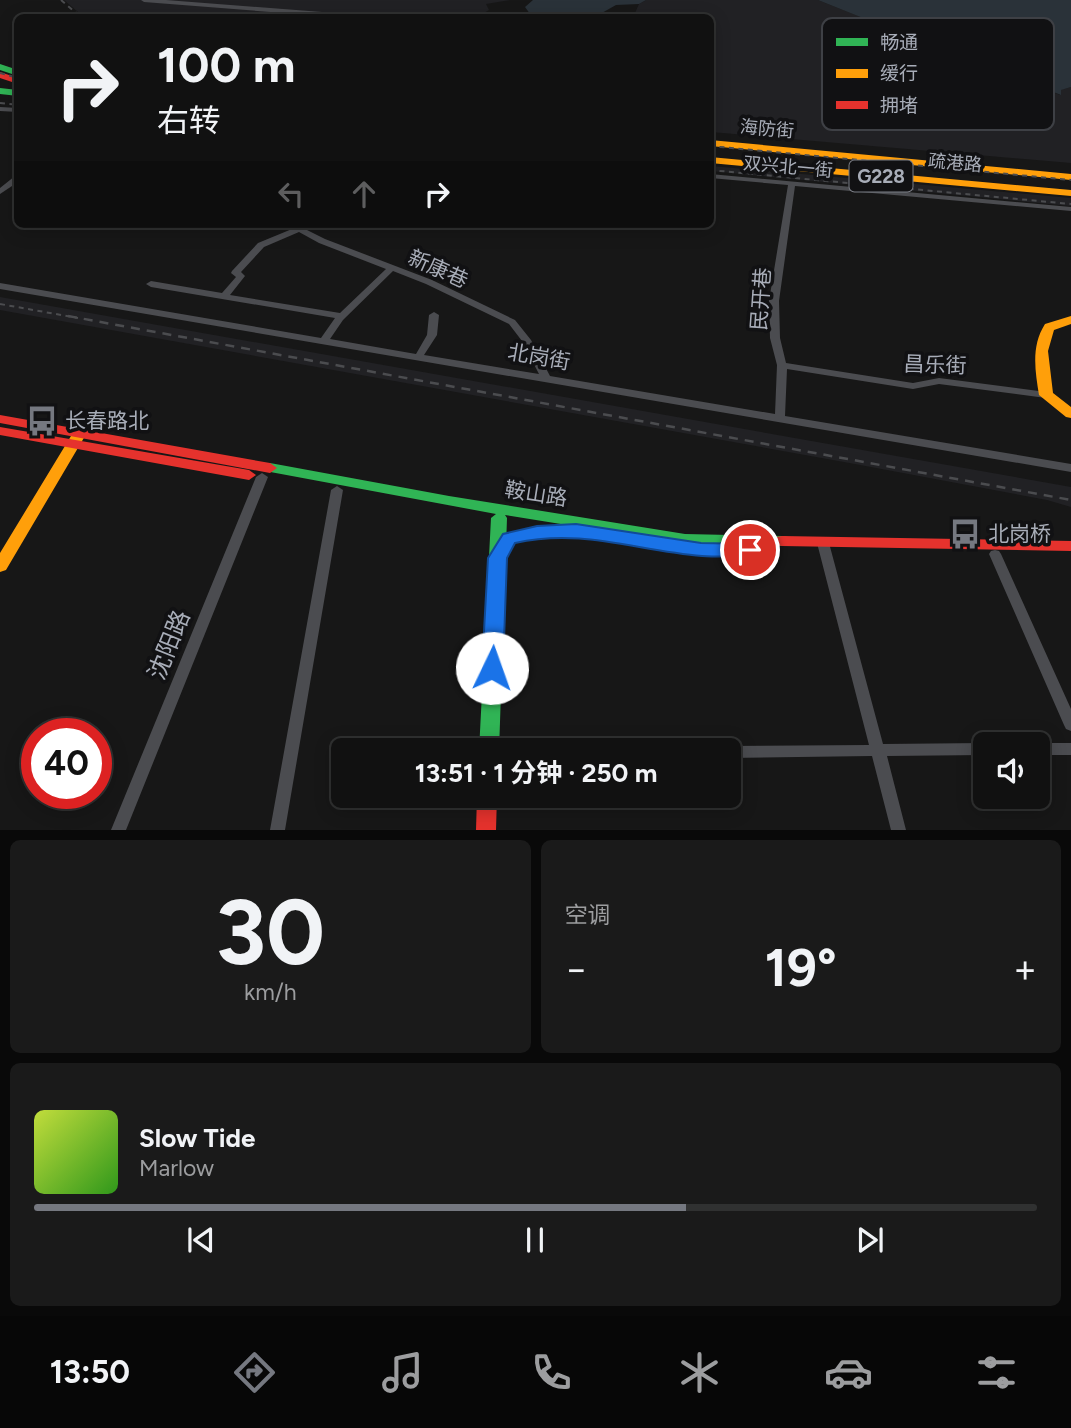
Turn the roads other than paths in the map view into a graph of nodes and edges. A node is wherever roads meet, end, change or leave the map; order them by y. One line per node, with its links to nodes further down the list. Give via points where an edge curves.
1 (144, 0): 2 (street, via 336,13)
2 (176, 0)
3 (0, 75): 4 (main road)
4 (14, 87)
5 (714, 143): 9 (main road, 海防街)
6 (714, 153): 13 (main road, 疏港路 / G228)
7 (714, 160): 13 (main road, 疏港路 / G228)
8 (714, 176): 11 (street, 双兴北一街)
9 (1071, 177)
10 (14, 181): 14 (street)
11 (792, 183): 16 (street, 双兴北一街); 27 (street, 民开巷, via 774,301 775,338)
12 (1071, 186): 13 (main road, 疏港路 / G228)
13 (1050, 188): 15 (main road, 疏港路 / G228)
14 (0, 192)
15 (1071, 193)
16 (1071, 209)
17 (299, 229): 18 (street, 新康巷); 21 (street, via 261,245 235,273 241,276)
18 (392, 268): 23 (street); 28 (street, 新康巷, via 512,322)
19 (151, 284): 21 (street)
20 (0, 286): 25 (street, 北岗街)
21 (225, 295): 23 (street)
22 (434, 315): 26 (street, via 432,335)
23 (342, 316): 25 (street)
24 (1071, 320): 29 (main road, via 1046,330)
25 (324, 340): 26 (street, 北岗街)
26 (419, 356): 28 (street, 北岗街)
27 (782, 365): 29 (street, 昌乐街, via 913,386 939,381); 31 (street, 民开巷)
28 (545, 378): 31 (street, 北岗街)
29 (1046, 395): 30 (main road)
30 (1071, 414)
31 (780, 417): 35 (street, 北岗街)
32 (0, 419): 34 (main road, 鞍山路)
33 (0, 431): 34 (main road, 鞍山路)
34 (77, 438): 36 (main road, 鞍山路); 41 (main road, 鞍山路, via 685,539); 45 (main road)
35 (1071, 468)
36 (262, 477): 37 (main road, 鞍山路); 54 (street, 沈阳路)
37 (337, 490): 38 (main road, 鞍山路); 55 (street)
38 (499, 518): 39 (main road, 鞍山路); 44 (main road)
39 (576, 530): 41 (main road, 鞍山路, via 701,550); 44 (street, via 509,538)
40 (1071, 546): 41 (main road, 鞍山路)
41 (824, 547): 42 (main road, 鞍山路); 51 (street)
42 (995, 554): 43 (main road, 鞍山路); 46 (street)
43 (1071, 555)
44 (497, 558): 47 (main road)
45 (0, 566)
46 (1071, 725)
47 (490, 738)
48 (1071, 748): 49 (street)
49 (1050, 749)
50 (973, 750): 51 (street)
51 (878, 751): 52 (street); 57 (street)
52 (741, 752)
53 (486, 808): 56 (main road)
54 (118, 830)
55 (277, 830)
56 (485, 830)
57 (899, 830)

